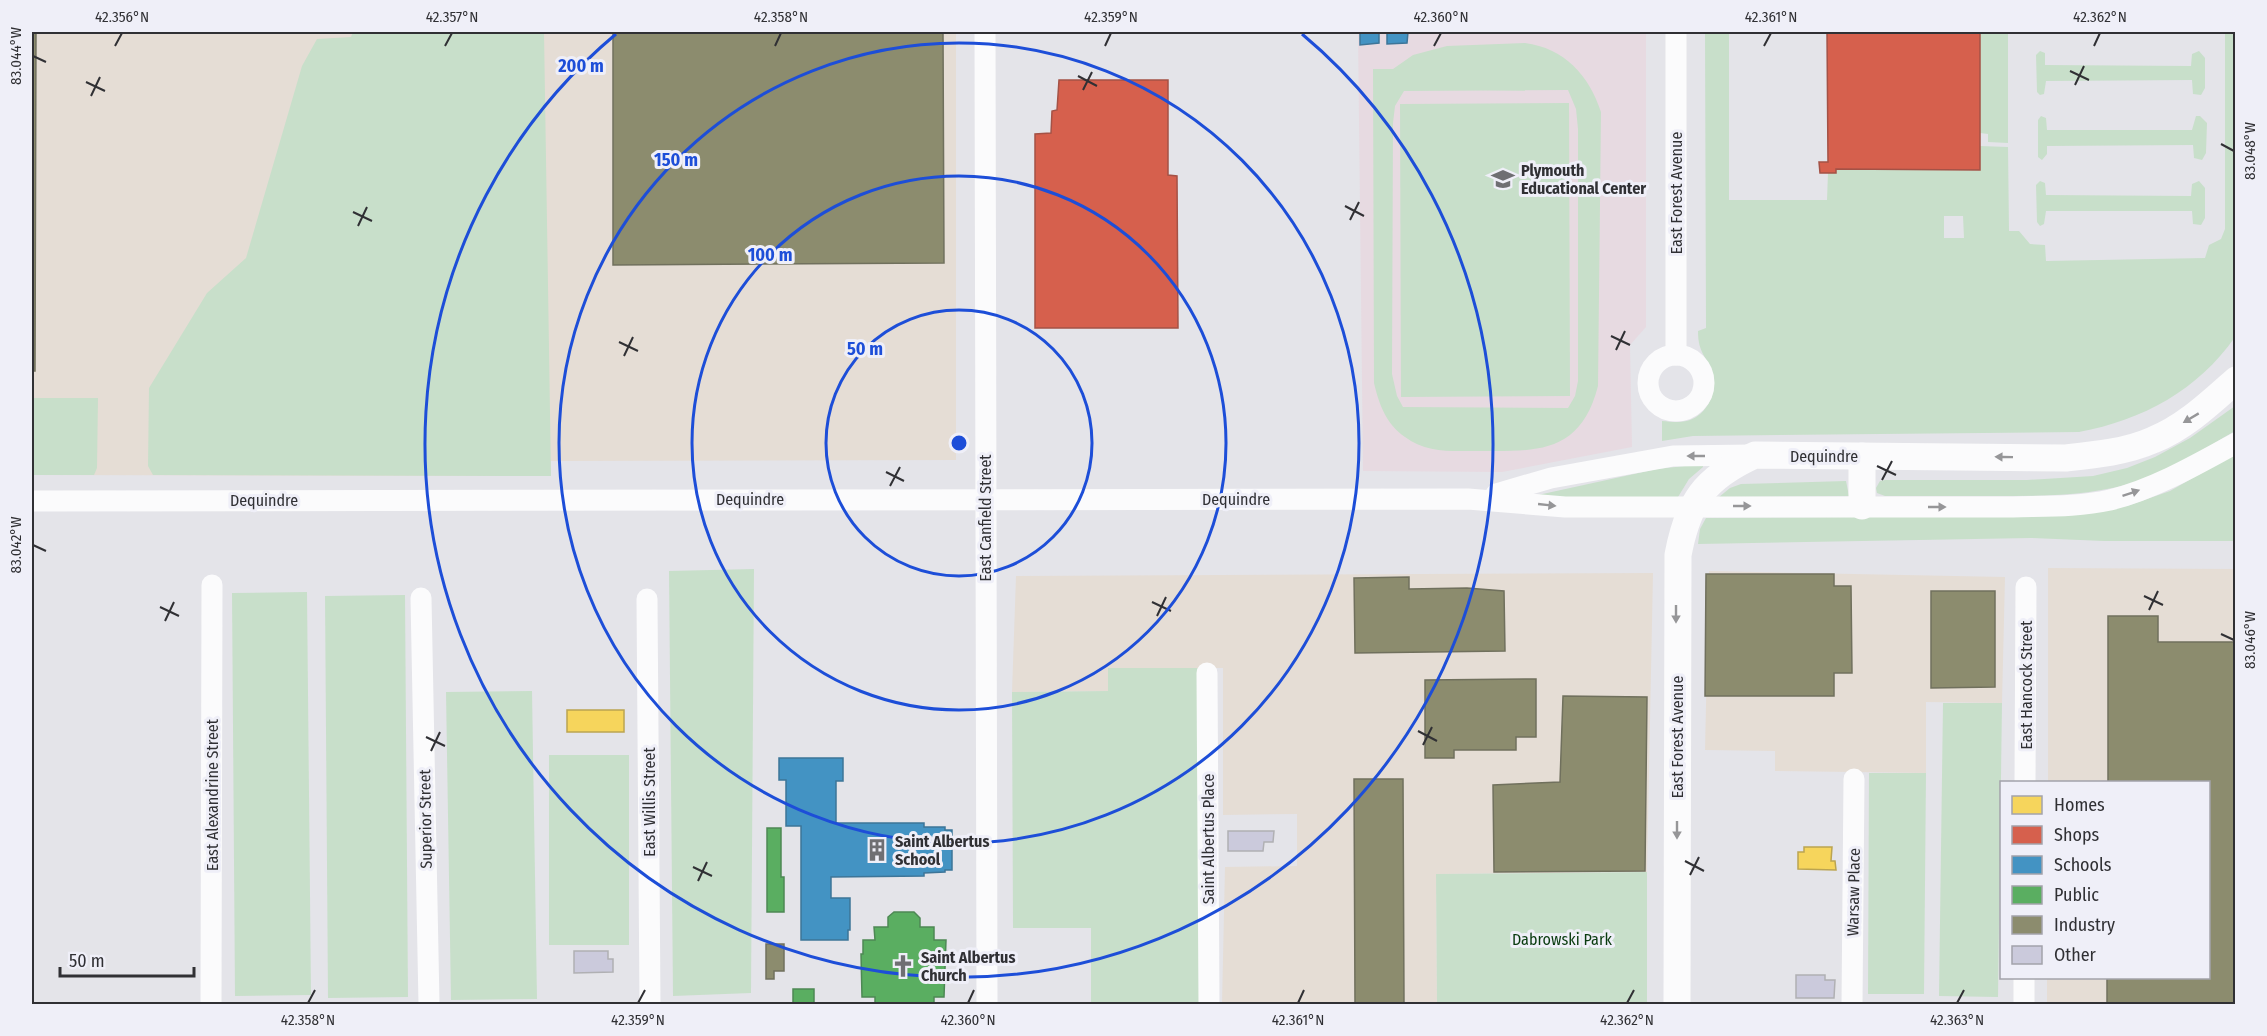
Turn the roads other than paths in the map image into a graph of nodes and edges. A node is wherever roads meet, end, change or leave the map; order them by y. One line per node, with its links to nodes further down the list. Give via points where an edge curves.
1 (985, 32): 8 (street, East Canfield Street)
2 (1676, 32): 3 (street, East Forest Avenue)
3 (1676, 354)
4 (2235, 380): 7 (main road, Dequindre, one-way to 7, via 2199,413 2152,441 2104,454 2066,458)
5 (2235, 443): 12 (street, Dequindre, one-way to 5, via 2037,506 2107,500 2167,478)
6 (1755, 455): 7 (main road, Dequindre); 9 (street, Dequindre, one-way to 9, via 1673,456 1551,478 1506,493); 11 (main road, East Forest Avenue, via 1713,480)
7 (1862, 456): 12 (main road)
8 (986, 499): 9 (street, Dequindre); 10 (street, Dequindre); 24 (street, East Canfield Street)
9 (1468, 499): 11 (street, Dequindre, one-way to 11, via 1565,507)
10 (32, 501)
11 (1692, 506): 12 (street, Dequindre, one-way to 12); 26 (main road, East Forest Avenue, one-way to 26, via 1678,555)
12 (1862, 506)
13 (212, 585): 21 (street, East Alexandrine Street)
14 (2026, 586): 19 (street, East Hancock Street)
15 (421, 598): 22 (street, Superior Street)
16 (647, 599): 23 (street, East Willis Street)
17 (1208, 673): 25 (street, Saint Albertus Place)
18 (1854, 779): 27 (street, Warsaw Place)
19 (2025, 781)
20 (2024, 979): 28 (street)
21 (211, 1005)
22 (429, 1005)
23 (650, 1005)
24 (987, 1005)
25 (1209, 1005)
26 (1677, 1005)
27 (1852, 1005)
28 (2024, 1005)

